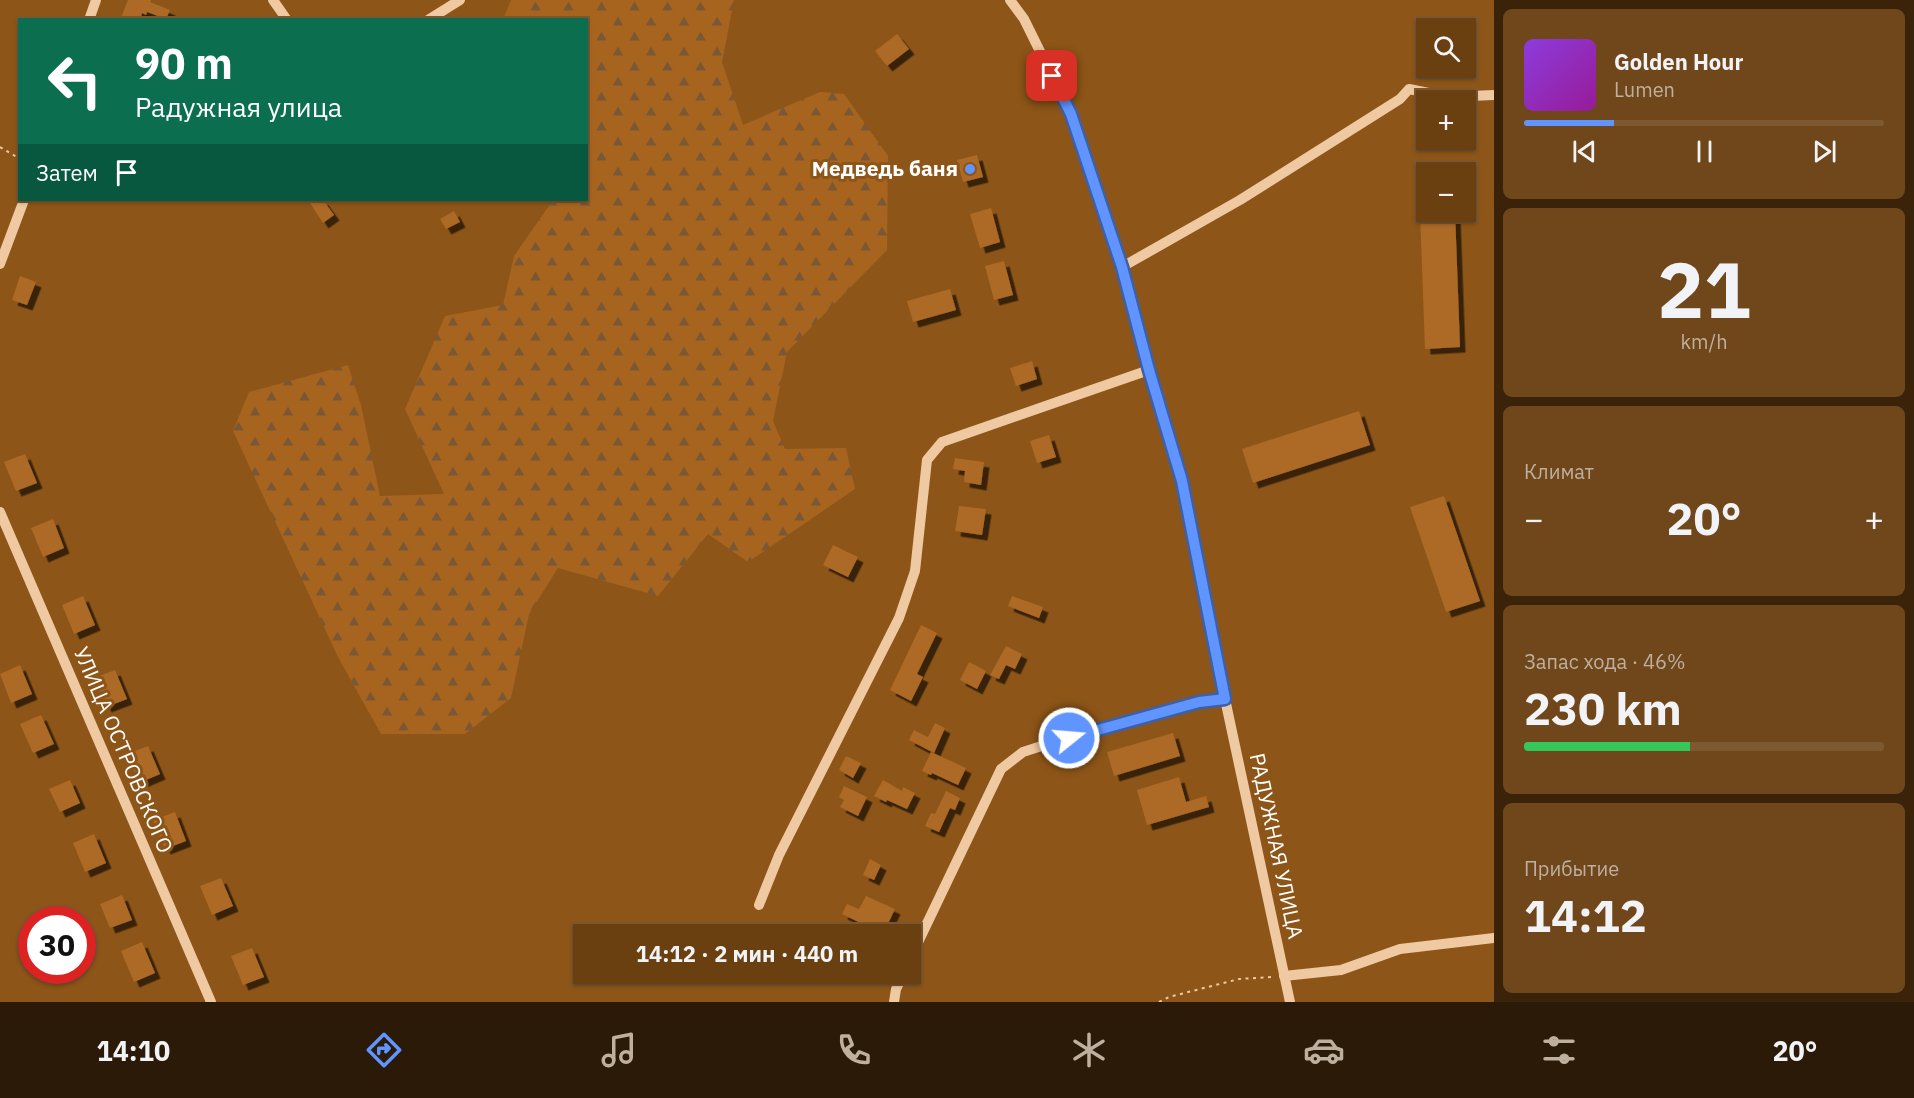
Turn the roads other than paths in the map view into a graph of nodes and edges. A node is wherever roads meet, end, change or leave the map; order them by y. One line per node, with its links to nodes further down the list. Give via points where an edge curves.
1 (96, 0): 5 (street)
2 (273, 0): 6 (street)
3 (460, 0): 7 (street)
4 (1010, 0): 11 (street, РАДУЖНАЯ УЛИЦА, via 1024,19 1071,114)
5 (90, 18)
6 (286, 18)
7 (431, 18)
8 (1494, 95): 11 (street, via 1448,97 1409,89 1400,99 1240,200)
9 (24, 201): 10 (street)
10 (0, 264)
11 (1122, 267): 12 (street, РАДУЖНАЯ УЛИЦА)
12 (1149, 370): 14 (street, РАДУЖНАЯ УЛИЦА, via 1182,481); 15 (street, via 942,442 927,460 915,571 899,618 779,855)
13 (0, 513): 20 (street, УЛИЦА ОСТРОВСКОГО)
14 (1225, 699): 16 (street, via 1091,730 1023,752 1001,769); 18 (street, РАДУЖНАЯ УЛИЦА)
15 (759, 905)
16 (921, 936)
17 (1494, 938): 18 (street, via 1400,949 1341,970)
18 (1284, 976): 22 (street, РАДУЖНАЯ УЛИЦА)
19 (899, 984): 21 (street)
20 (211, 1002)
21 (894, 1002)
22 (1290, 1002)

